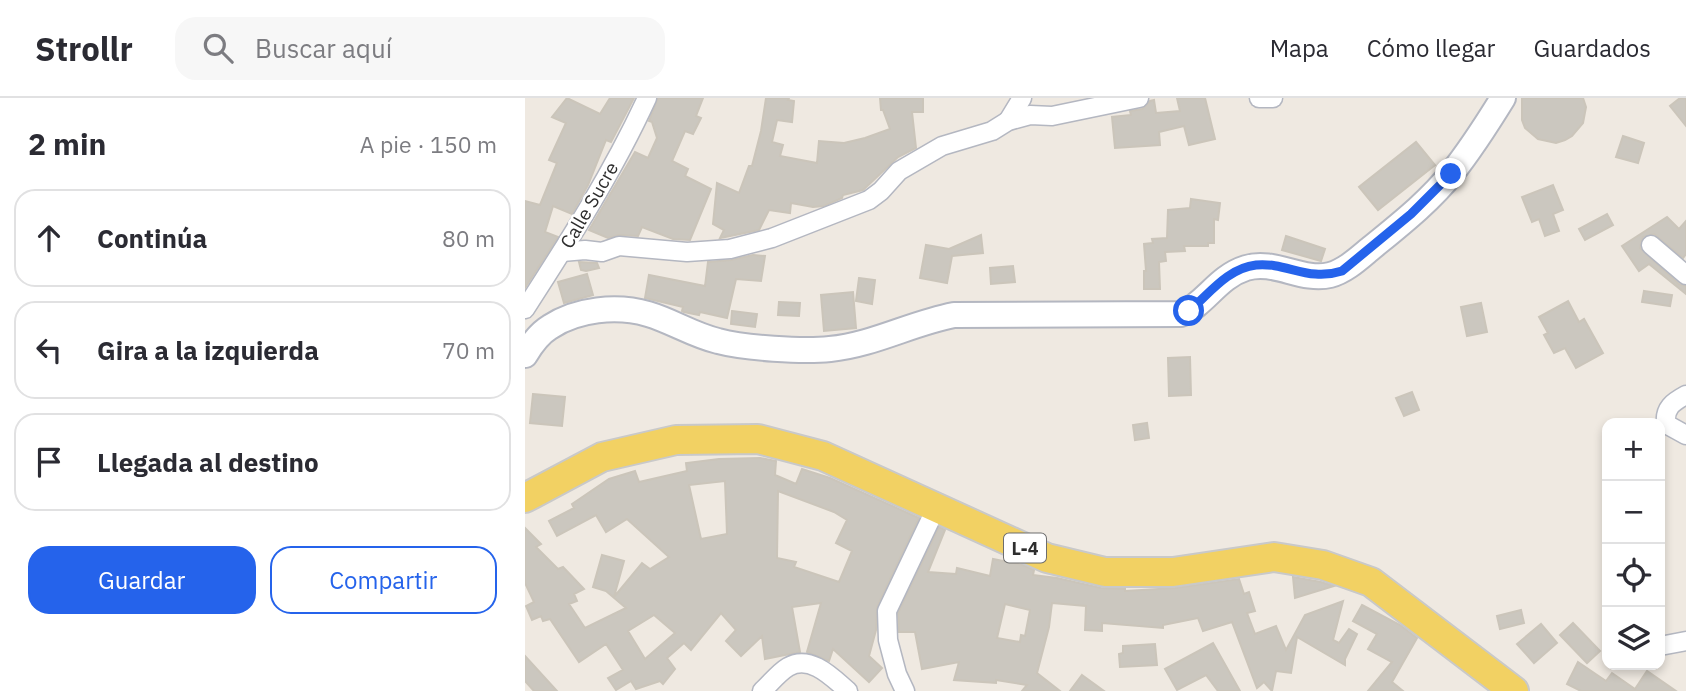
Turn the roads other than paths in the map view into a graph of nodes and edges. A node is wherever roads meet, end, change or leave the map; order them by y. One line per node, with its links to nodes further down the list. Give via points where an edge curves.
1 (647, 98): 9 (street, Calle Sucre)
2 (1022, 98): 7 (street)
3 (1139, 98): 7 (street)
4 (1259, 98): 5 (street)
5 (1273, 98)
6 (1503, 98): 12 (street, via 1433,193 1354,262 1328,276 1256,265 1228,277 1181,314 954,316 830,349 720,342 645,313 614,308 548,328)
7 (1008, 121): 9 (street, via 992,131 942,146 899,171 869,200 772,238 730,249 619,246 602,252)
8 (1651, 246): 10 (street)
9 (562, 252): 11 (street, Calle Sucre)
10 (1686, 275)
11 (525, 309)
12 (525, 355)
13 (1686, 395): 14 (street, via 1672,403 1665,415 1667,424)
14 (1686, 435)
15 (525, 498): 16 (main road, L-4, via 602,457 675,440 758,439 824,456)
16 (936, 508): 21 (street, via 887,611 888,640); 22 (main road, L-4, via 1047,558 1105,572 1173,572 1275,557 1323,565 1371,582)
17 (1686, 641): 18 (street)
18 (1665, 645)
19 (762, 691): 20 (street, via 788,667 800,663 825,672)
20 (848, 691)
21 (905, 691)
22 (1514, 691)

